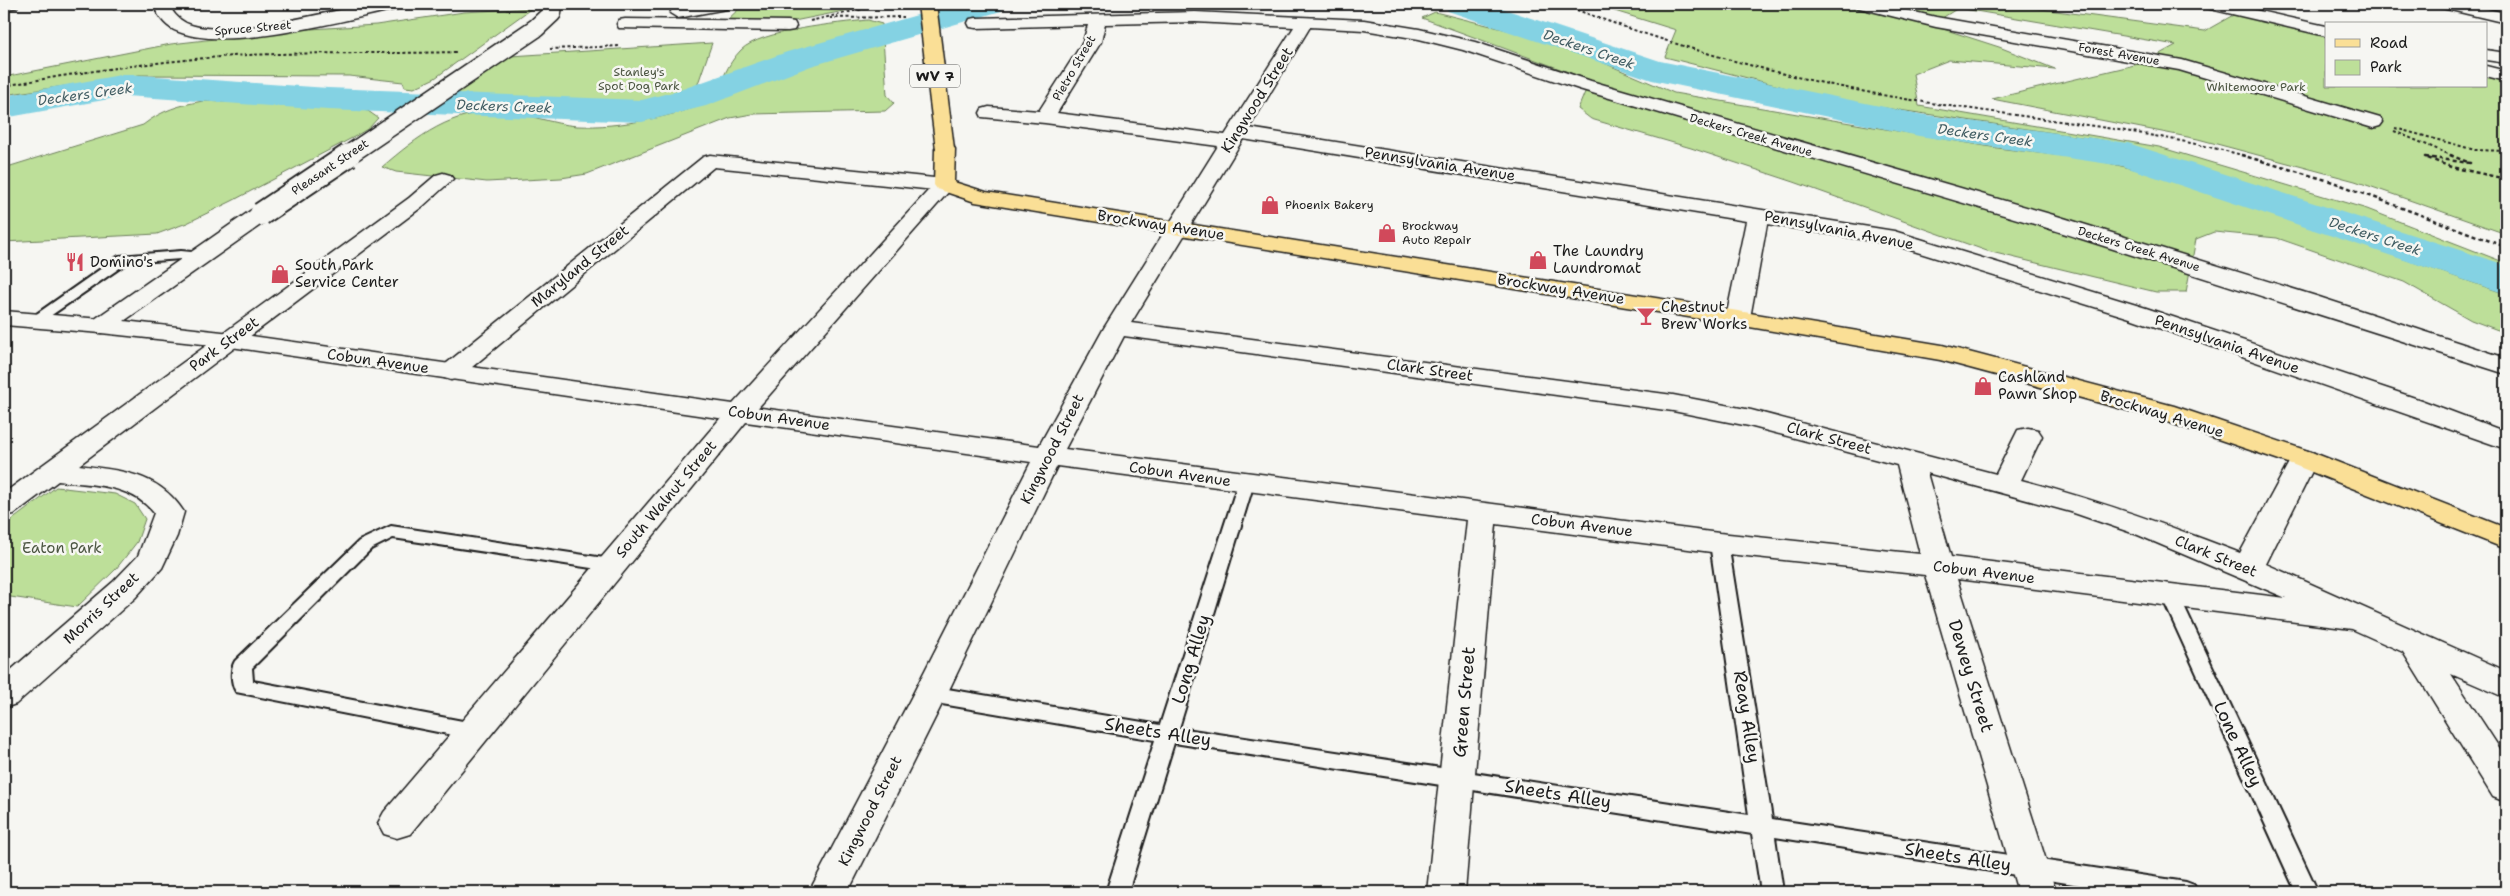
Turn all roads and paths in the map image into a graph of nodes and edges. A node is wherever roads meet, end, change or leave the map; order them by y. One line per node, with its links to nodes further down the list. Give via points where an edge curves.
1 (11, 4): 12 (street)
2 (161, 4): 3 (street, Spruce Street, via 163,10 184,28 223,32 261,29)
3 (397, 4)
4 (553, 4): 41 (street, Pleasant Street, bridge, via 552,13 536,28)
5 (726, 4): 19 (street, via 625,24)
6 (885, 4): 15 (path)
7 (927, 4): 37 (main road, WV 7, bridge, via 945,149)
8 (1561, 4): 40 (path, via 1645,34 1802,78 1888,96 2063,121 2229,152 2310,176)
9 (1861, 4): 31 (street, Forest Avenue, via 1936,22 2182,65)
10 (2208, 4): 20 (street)
11 (2444, 4): 13 (street)
12 (4, 5)
13 (2504, 16)
14 (899, 17): 15 (path)
15 (822, 18): 19 (path)
16 (1098, 18): 17 (street, Deckers Creek Avenue, via 1195,17); 18 (street, Deckers Creek Avenue); 30 (street, Pietro Street, via 1092,42)
17 (1305, 22): 32 (street, Kingwood Street); 48 (street, Deckers Creek Avenue, via 1364,25 1469,46 1585,85 2308,301)
18 (976, 23)
19 (788, 26)
20 (2322, 30)
21 (624, 45): 22 (path)
22 (541, 49)
23 (461, 52): 28 (path, via 281,54 181,60)
24 (2488, 55): 25 (street)
25 (2506, 58)
26 (2488, 72): 27 (street)
27 (2506, 76)
28 (4, 86)
29 (988, 113): 30 (street, Pennsylvania Avenue)
30 (1045, 117): 32 (street, Pennsylvania Avenue)
31 (2373, 122): 33 (path, via 2475,150); 36 (path, via 2470,163 2425,157 2451,167)
32 (1234, 137): 38 (street, Pennsylvania Avenue); 39 (street, Kingwood Street)
33 (2506, 151)
34 (710, 161): 37 (street, Brockway Avenue); 49 (street, Maryland Street)
35 (443, 179): 47 (street, Park Street)
36 (2506, 179)
37 (944, 185): 39 (main road, Brockway Avenue, via 982,198); 50 (street, South Walnut Street)
38 (1758, 215): 43 (street); 52 (street, Pennsylvania Avenue, via 1894,238 1942,251 2157,320)
39 (1176, 227): 43 (main road, Brockway Avenue); 46 (street, Kingwood Street)
40 (2506, 247)
41 (202, 257): 44 (lane, via 124,259); 45 (street, Pleasant Street)
42 (4, 318): 44 (street, Cobun Avenue)
43 (1738, 318): 55 (main road, Brockway Avenue, via 1942,353 2165,412)
44 (35, 320): 45 (street, Cobun Avenue)
45 (101, 326): 47 (street, Cobun Avenue)
46 (1116, 328): 53 (street, Kingwood Street); 54 (street, Clark Street, via 1673,403 1752,418)
47 (231, 340): 49 (street, Cobun Avenue); 56 (street, Park Street)
48 (2506, 366)
49 (451, 372): 50 (street, Cobun Avenue)
50 (739, 413): 53 (street, Cobun Avenue); 63 (street, South Walnut Street)
51 (2028, 436): 58 (street)
52 (2506, 441)
53 (1048, 455): 57 (street, Cobun Avenue); 70 (street, Kingwood Street)
54 (1909, 459): 58 (street, Clark Street); 64 (street, Dewey Street)
55 (2304, 459): 61 (main road, Brockway Avenue); 65 (street)
56 (52, 470): 59 (street, Park Street); 71 (street, Morris Street, via 124,480 156,495 169,512 151,561 124,590)
57 (1246, 483): 60 (street, Cobun Avenue); 73 (lane, Long Alley)
58 (2005, 485): 65 (street, Clark Street, via 2140,525)
59 (4, 507)
60 (1482, 512): 62 (street, Cobun Avenue); 74 (street, Green Street)
61 (2506, 539)
62 (1719, 543): 64 (street, Cobun Avenue); 77 (lane, Reay Alley)
63 (611, 565): 72 (street, South Walnut Street); 72 (lane, via 392,532 365,545 242,666 243,687)
64 (1938, 566): 66 (street, Cobun Avenue); 78 (street, Dewey Street)
65 (2248, 568): 67 (street, Clark Street)
66 (2170, 595): 67 (street, Cobun Avenue); 84 (lane, Lone Alley)
67 (2359, 618): 68 (street, Clark Street)
68 (2415, 645): 69 (street, Clark Street); 75 (street)
69 (2506, 685)
70 (930, 694): 73 (lane, Sheets Alley); 79 (street, Kingwood Street)
71 (4, 695)
72 (473, 731): 76 (street, South Walnut Street)
73 (1167, 734): 74 (lane, Sheets Alley); 80 (lane, Long Alley)
74 (1457, 778): 77 (lane, Sheets Alley); 81 (street, Green Street)
75 (2506, 787)
76 (397, 823)
77 (1764, 827): 78 (lane, Sheets Alley); 82 (lane, Reay Alley)
78 (2033, 880): 83 (lane, Sheets Alley)
79 (828, 892)
80 (1117, 892)
81 (1446, 892)
82 (1772, 892)
83 (2186, 892)
84 (2307, 892)

